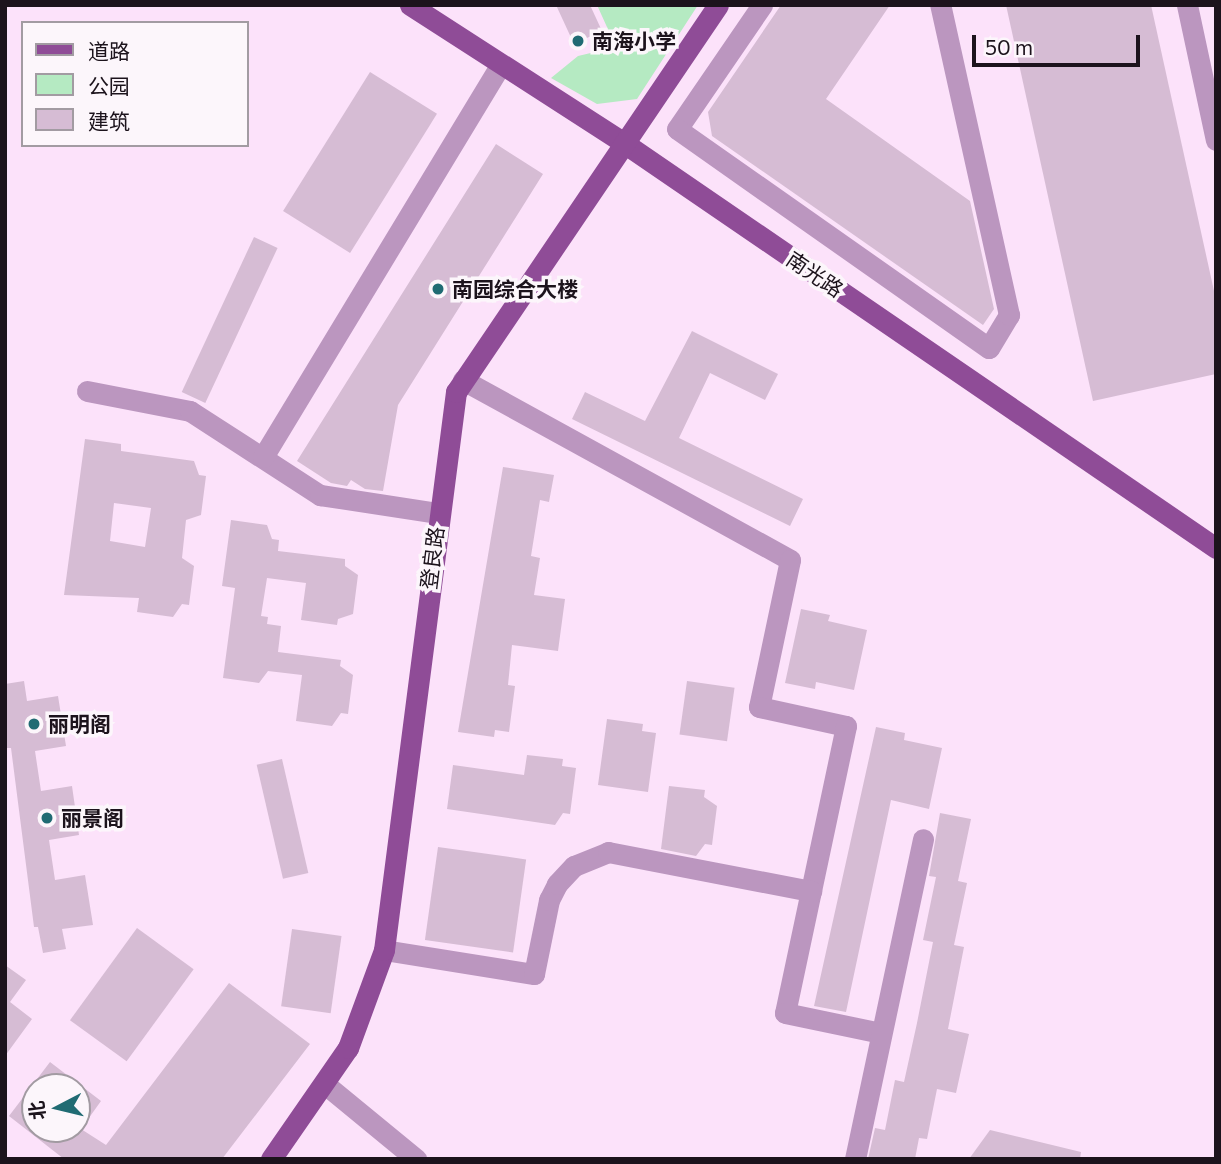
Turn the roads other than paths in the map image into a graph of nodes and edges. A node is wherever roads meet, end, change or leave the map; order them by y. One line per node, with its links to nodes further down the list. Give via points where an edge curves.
1 (410, 5): 6 (main road, 南光路)
2 (718, 5): 8 (main road, 登良路)
3 (762, 5): 4 (lane, via 677,130 989,348 1009,315)
4 (940, 5)
5 (1186, 5): 7 (lane)
6 (501, 64): 8 (main road, 南光路); 11 (lane)
7 (1216, 140)
8 (624, 143): 9 (main road, 登良路); 13 (main road, 南光路)
9 (463, 380): 12 (main road, 登良路, via 452,406); 15 (lane, via 790,560 759,707 846,726)
10 (86, 391): 11 (lane, via 190,411)
11 (262, 457): 12 (lane, via 320,495)
12 (437, 513): 16 (main road, 登良路)
13 (1216, 548)
14 (923, 839): 17 (lane)
15 (811, 891): 16 (lane, via 608,852 575,866 557,884 549,900 534,974); 17 (lane, via 785,1013)
16 (384, 950): 18 (main road, 登良路, via 348,1048)
17 (881, 1033): 21 (lane)
18 (326, 1085): 19 (main road, 登良路); 20 (lane)
19 (271, 1159)
20 (416, 1159)
21 (855, 1159)

